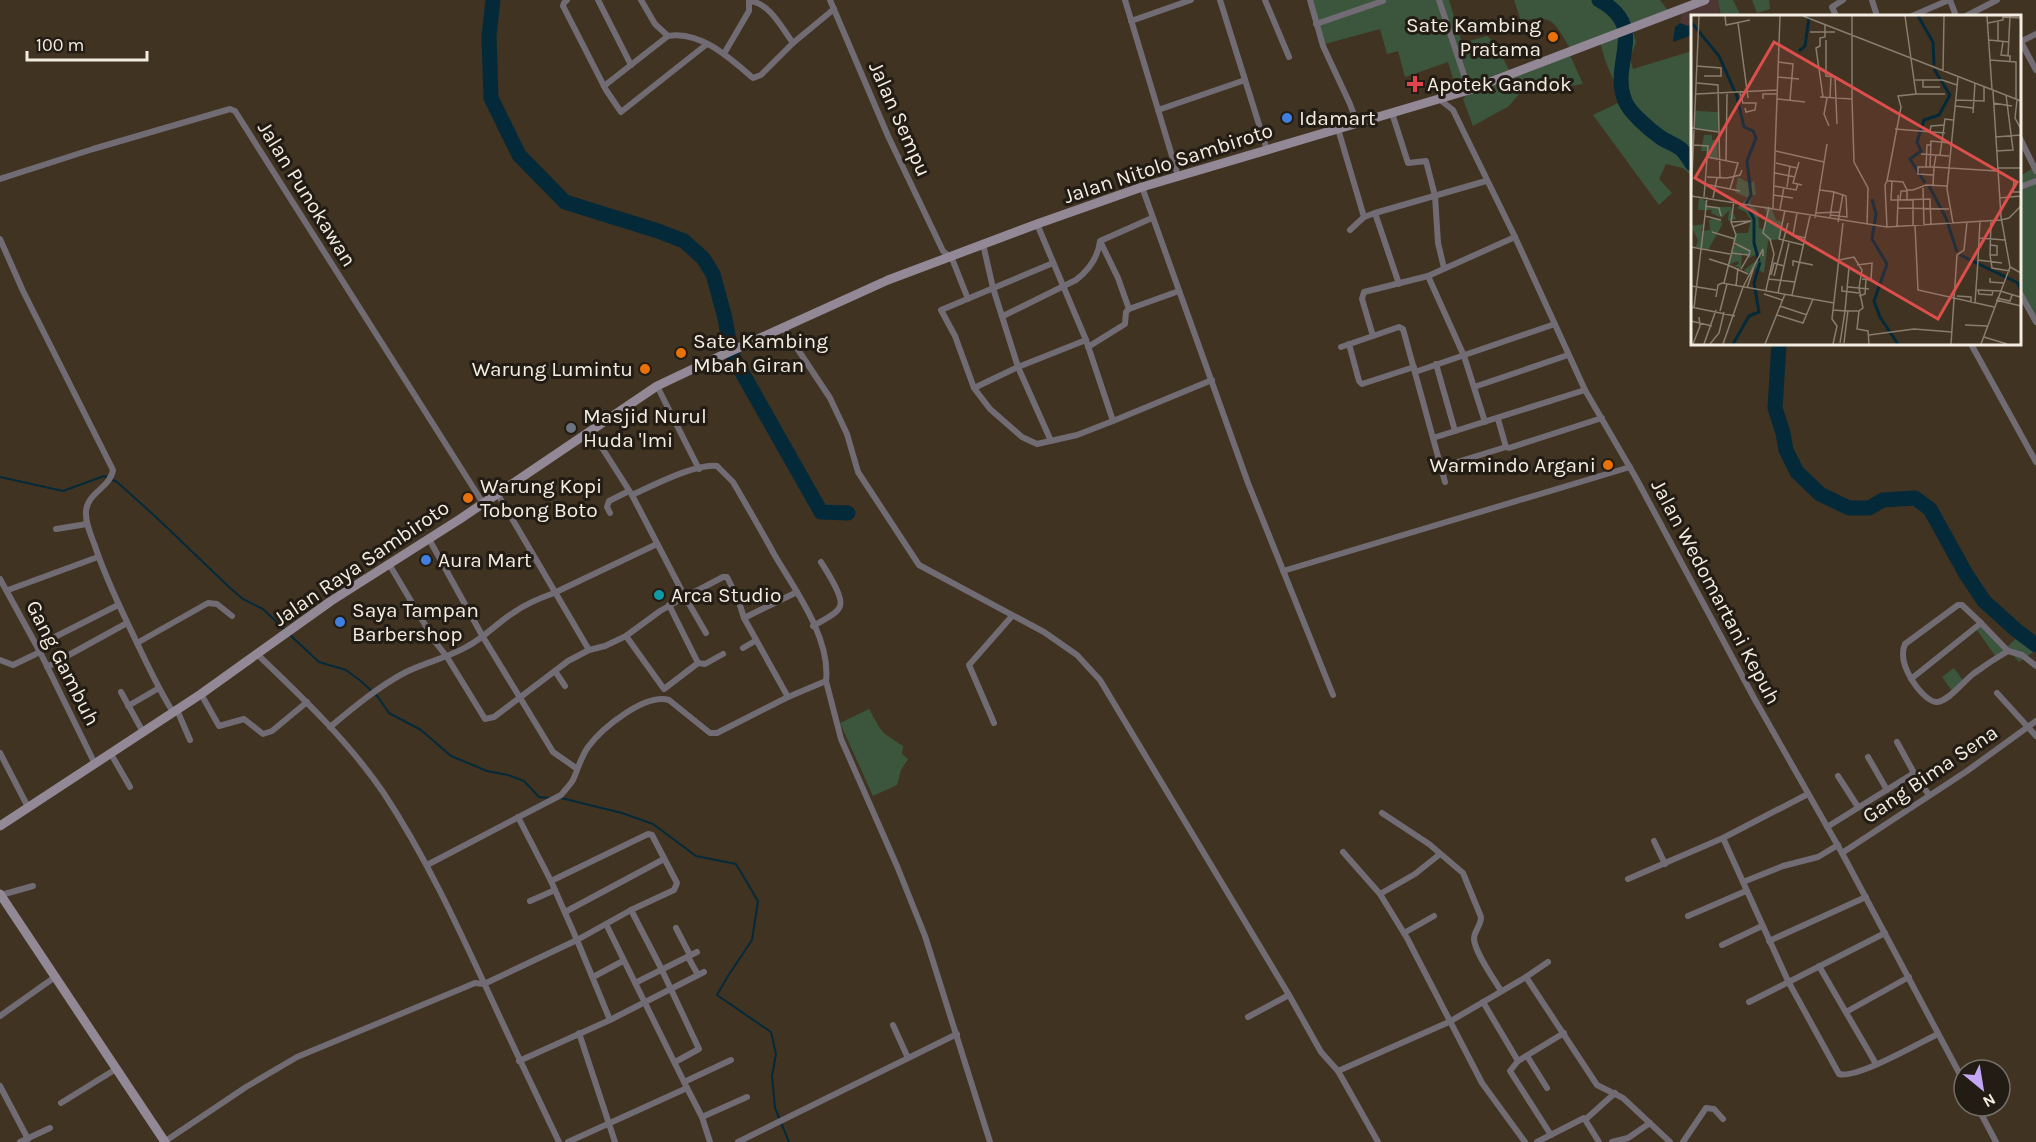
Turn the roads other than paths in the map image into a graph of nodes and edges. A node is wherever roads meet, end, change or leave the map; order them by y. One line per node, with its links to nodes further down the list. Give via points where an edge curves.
1 (567, 0): 37 (street, via 563,6)
2 (598, 0): 34 (street)
3 (641, 0): 27 (street, via 655,24)
4 (748, 0): 29 (street, via 766,9); 32 (street, via 749,11)
5 (830, 0): 18 (street, Jalan Sempu)
6 (1125, 0): 24 (street)
7 (1191, 0): 24 (street)
8 (1220, 0): 36 (street)
9 (1265, 0): 33 (street)
10 (1310, 0): 25 (street)
11 (1439, 0): 38 (street)
12 (1705, 0): 38 (street, Jalan Nitolo Sambiroto)
13 (1843, 0): 19 (street, via 1832,7)
14 (1872, 0): 20 (street)
15 (1949, 0): 21 (street); 22 (street)
16 (1997, 0): 23 (street)
17 (1383, 1): 25 (street)
18 (834, 9): 29 (street); 66 (street, Jalan Sempu, via 888,136)
19 (1836, 15)
20 (1877, 15)
21 (1914, 15)
22 (1956, 15)
23 (1968, 15)
24 (1131, 21): 41 (street)
25 (1316, 24): 44 (street)
26 (2036, 34): 28 (street)
27 (668, 36): 31 (street, via 683,35); 34 (street)
28 (2021, 42)
29 (793, 43): 32 (street, via 761,75 753,78)
30 (2021, 44): 35 (street)
31 (707, 45): 32 (street); 37 (street, via 622,112)
32 (724, 52)
33 (1289, 57)
34 (631, 64): 37 (street)
35 (2036, 70)
36 (1245, 80): 41 (street); 47 (street)
37 (604, 86)
38 (1468, 90): 39 (street, Jalan Nitolo Sambiroto)
39 (1456, 94): 40 (street, Jalan Nitolo Sambiroto); 42 (street)
40 (1439, 99): 42 (street, Jalan Wedomartani Kepuh); 43 (street, Jalan Nitolo Sambiroto)
41 (1158, 110): 50 (street)
42 (1453, 110): 52 (street, Jalan Wedomartani Kepuh)
43 (1392, 113): 44 (street, Jalan Nitolo Sambiroto); 56 (street, via 1408,163 1426,161)
44 (1357, 123): 45 (street, Jalan Nitolo Sambiroto)
45 (1338, 129): 47 (street, Jalan Nitolo Sambiroto); 58 (street)
46 (2021, 141): 48 (street)
47 (1267, 150): 50 (street, Jalan Nitolo Sambiroto)
48 (2034, 162): 49 (street)
49 (2036, 171)
50 (1178, 176): 55 (street, Jalan Nitolo Sambiroto)
51 (0, 178): 113 (street, Jalan Punokawan, via 230,109 235,111)
52 (1486, 181): 56 (street); 62 (street, Jalan Wedomartani Kepuh)
53 (2036, 181): 54 (street)
54 (2021, 186)
55 (1142, 187): 59 (street); 60 (street, Jalan Nitolo Sambiroto)
56 (1435, 196): 57 (street); 68 (street)
57 (1375, 213): 58 (street); 70 (street)
58 (1364, 217): 61 (street)
59 (1152, 218): 64 (street); 73 (street)
60 (1037, 224): 65 (street, Jalan Nitolo Sambiroto); 67 (street)
61 (1350, 230)
62 (1515, 237): 68 (street); 79 (street, Jalan Wedomartani Kepuh)
63 (0, 238): 115 (street, via 113,470 111,479 88,502)
64 (1100, 242): 71 (street, via 1098,253 1083,275); 76 (street)
65 (983, 244): 66 (street, Jalan Nitolo Sambiroto); 72 (street)
66 (946, 256): 75 (street, Jalan Sempu); 80 (street, Jalan Nitolo Sambiroto)
67 (1053, 262): 71 (street); 72 (street)
68 (1444, 268): 69 (street)
69 (1428, 276): 70 (street); 88 (street)
70 (1399, 284): 81 (street, via 1362,295)
71 (1064, 287): 77 (street); 83 (street)
72 (993, 288): 75 (street); 77 (street)
73 (1179, 291): 76 (street); 92 (street)
74 (2021, 296): 78 (street)
75 (968, 299): 95 (street, via 941,310)
76 (1129, 309): 83 (street, via 1125,324)
77 (1003, 316): 90 (street)
78 (2036, 322)
79 (1555, 324): 87 (street, Jalan Wedomartani Kepuh); 88 (street)
80 (783, 327): 82 (street, Jalan Nitolo Sambiroto); 131 (street, via 830,398 847,434 858,472 919,565)
81 (1373, 336): 84 (street); 91 (street, via 1401,327)
82 (750, 342): 93 (street, Jalan Raya Sambiroto)
83 (1087, 343): 90 (street); 99 (street)
84 (1349, 344): 86 (street); 91 (street, via 1362,384)
85 (1972, 345): 106 (street)
86 (1341, 347)
87 (1568, 355): 94 (street); 96 (street, Jalan Wedomartani Kepuh)
88 (1464, 356): 89 (street); 94 (street)
89 (1436, 364): 91 (street); 101 (street)
90 (1018, 367): 95 (street); 104 (street)
91 (1414, 369): 103 (street)
92 (1212, 380): 99 (street); 122 (street)
93 (657, 387): 102 (street, Jalan Raya Sambiroto); 109 (street)
94 (1474, 387): 100 (street)
95 (974, 388): 104 (street, via 990,409 1022,437 1037,444)
96 (1586, 390): 97 (street, Jalan Wedomartani Kepuh); 98 (street)
97 (1602, 418): 105 (street); 108 (street, Jalan Wedomartani Kepuh)
98 (1498, 419): 100 (street); 105 (street)
99 (1113, 421): 104 (street)
100 (1485, 422): 101 (street)
101 (1455, 431): 103 (street)
102 (592, 432): 111 (street, Jalan Raya Sambiroto); 112 (street)
103 (1433, 438): 107 (street)
104 (1051, 441)
105 (1506, 447): 107 (street)
106 (2036, 462)
107 (1441, 467): 110 (street)
108 (1630, 467): 122 (street); 185 (street, Jalan Wedomartani Kepuh)
109 (699, 469): 112 (street); 125 (street, via 717,466 733,482)
110 (1445, 483)
111 (497, 493): 113 (street, Jalan Raya Sambiroto); 126 (street)
112 (630, 493): 114 (street, via 609,501); 118 (street)
113 (483, 503): 117 (street, Jalan Raya Sambiroto)
114 (610, 513)
115 (87, 524): 116 (street); 119 (street)
116 (56, 529)
117 (429, 539): 121 (street, Jalan Raya Sambiroto); 138 (street)
118 (657, 544): 126 (street); 127 (street)
119 (98, 557): 124 (street); 128 (street)
120 (821, 562): 135 (street, via 841,603 840,608)
121 (389, 564): 145 (street, Jalan Raya Sambiroto); 147 (street)
122 (1283, 571): 161 (street)
123 (0, 579): 124 (street, Gang Gambuh)
124 (8, 590): 142 (street, Gang Gambuh)
125 (797, 592): 132 (street); 135 (street)
126 (554, 593): 138 (street, via 512,613); 143 (street)
127 (685, 597): 129 (street); 132 (street, via 727,577); 136 (street)
128 (118, 605): 133 (street); 142 (street)
129 (669, 605): 137 (street); 149 (street)
130 (232, 616): 140 (street, via 217,604 208,603)
131 (1012, 616): 169 (street, via 969,665); 238 (street, via 1044,632 1077,656 1100,680)
132 (744, 618): 139 (street)
133 (127, 623): 140 (street); 151 (street)
134 (1981, 623): 144 (street); 153 (street); 153 (street, via 1958,605 1908,642 1903,662)
135 (813, 626): 154 (street, via 826,657)
136 (706, 633)
137 (626, 636): 143 (street); 157 (street)
138 (483, 637): 147 (street); 163 (street)
139 (755, 641): 141 (street); 162 (street)
140 (137, 643): 156 (street)
141 (742, 648)
142 (38, 649): 148 (street, via 13,665); 151 (street, Gang Gambuh)
143 (589, 650): 152 (street)
144 (2008, 651): 150 (street, via 2022,655); 153 (street, via 1938,702 1927,698)
145 (257, 654): 160 (street, Jalan Raya Sambiroto); 165 (street)
146 (723, 654): 149 (street, via 705,664)
147 (447, 657): 163 (street, via 485,719 494,717); 170 (street, via 406,672)
148 (0, 660)
149 (698, 663): 157 (street)
150 (2036, 666)
151 (47, 667): 179 (street, Gang Gambuh)
152 (555, 671): 155 (street); 163 (street)
153 (1911, 679)
154 (826, 681): 162 (street); 250 (street, via 841,739 918,915)
155 (565, 686)
156 (159, 688): 166 (street); 167 (street)
157 (664, 689): 164 (street)
158 (121, 693): 166 (street)
159 (1997, 693): 171 (street)
160 (201, 694): 165 (street, via 219,726 244,719 263,734); 167 (street, Jalan Raya Sambiroto)
161 (1333, 695)
162 (788, 697): 164 (street, via 717,733 710,733)
163 (519, 698): 180 (street, via 553,752)
164 (666, 699): 180 (street, via 657,698 627,712 600,734)
165 (306, 702): 170 (street)
166 (128, 706): 172 (street)
167 (175, 711): 172 (street, Jalan Raya Sambiroto); 174 (street)
168 (2036, 721): 171 (street, Gang Bima Sena)
169 (994, 723)
170 (330, 727): 201 (street, via 382,790)
171 (2028, 727): 173 (street); 186 (street, Gang Bima Sena)
172 (142, 732): 177 (street, Jalan Raya Sambiroto)
173 (2036, 736)
174 (190, 740)
175 (1898, 742): 181 (street)
176 (0, 753): 187 (street)
177 (111, 754): 179 (street, Jalan Raya Sambiroto); 183 (street)
178 (1868, 757): 184 (street)
179 (95, 764): 187 (street, Jalan Raya Sambiroto)
180 (576, 768): 190 (street, via 573,781 561,795)
181 (1914, 773): 184 (street); 186 (street)
182 (1838, 776): 188 (street)
183 (130, 787)
184 (1887, 790): 188 (street)
185 (1808, 794): 192 (street, Jalan Wedomartani Kepuh); 193 (street)
186 (1929, 795): 197 (street, Gang Bima Sena)
187 (28, 807): 191 (street, Jalan Raya Sambiroto)
188 (1858, 807): 192 (street)
189 (1382, 813): 198 (street)
190 (518, 817): 201 (street); 203 (street)
191 (0, 826)
192 (1827, 827): 195 (street, Jalan Wedomartani Kepuh)
193 (1723, 838): 200 (street); 204 (street)
194 (1654, 840): 200 (street)
195 (1838, 845): 197 (street, Jalan Wedomartani Kepuh); 204 (street, via 1818,857)
196 (1343, 852): 208 (street)
197 (1842, 853): 210 (street, Jalan Wedomartani Kepuh)
198 (1440, 854): 208 (street); 237 (street, via 1465,877 1481,916 1475,934 1476,947)
199 (664, 859): 203 (street, via 648,834); 212 (street, via 677,883 674,890); 213 (street)
200 (1665, 864): 202 (street)
201 (427, 865): 235 (street)
202 (1628, 879)
203 (551, 881): 206 (street)
204 (1743, 882): 207 (street)
205 (33, 886): 209 (street)
206 (555, 890): 211 (street); 213 (street)
207 (1746, 891): 215 (street); 217 (street)
208 (1380, 894): 219 (street)
209 (1, 895): 229 (street)
210 (1866, 897): 220 (street, Jalan Wedomartani Kepuh); 222 (street)
211 (530, 901)
212 (630, 910): 216 (street); 228 (street)
213 (565, 912): 221 (street)
214 (1434, 916): 219 (street)
215 (1688, 916)
216 (606, 924): 221 (street); 225 (street)
217 (1762, 926): 222 (street); 223 (street)
218 (676, 928): 224 (street)
219 (1404, 933): 246 (street)
220 (1885, 933): 227 (street); 232 (street, Jalan Wedomartani Kepuh)
221 (577, 940): 230 (street); 235 (street)
222 (1769, 941): 233 (street)
223 (1722, 945)
224 (692, 955): 228 (street); 236 (street, via 701,974)
225 (623, 961): 230 (street); 234 (street)
226 (1548, 962): 231 (street)
227 (1820, 966): 233 (street); 242 (street)
228 (662, 970): 234 (street); 236 (street)
229 (56, 977): 243 (street); 260 (street)
230 (593, 977): 245 (street)
231 (1526, 977): 237 (street); 249 (street)
232 (1909, 978): 242 (street); 251 (street, Jalan Wedomartani Kepuh)
233 (1788, 981): 240 (street); 259 (street, via 1839,1074)
234 (635, 983): 241 (street)
235 (484, 984): 254 (street); 278 (street, via 475,983 297,1056)
236 (670, 989): 241 (street); 258 (street, via 699,1049)
237 (1501, 991): 239 (street)
238 (1289, 995): 244 (street); 261 (street, via 1321,1052)
239 (1483, 1002): 246 (street); 257 (street)
240 (1749, 1002)
241 (644, 1003): 245 (street); 258 (street)
242 (1846, 1012): 259 (street)
243 (0, 1016)
244 (1248, 1017)
245 (610, 1020): 248 (street)
246 (1449, 1022): 261 (street); 286 (street, via 1482,1083)
247 (893, 1024): 253 (street)
248 (579, 1033): 254 (street); 272 (street)
249 (1564, 1033): 252 (street); 265 (street, via 1597,1085)
250 (957, 1034): 253 (street); 284 (street)
251 (1938, 1034): 256 (street, Jalan Wedomartani Kepuh); 259 (street)
252 (1527, 1056): 257 (street); 264 (street)
253 (908, 1058): 283 (street)
254 (519, 1060): 279 (street)
255 (731, 1060): 262 (street)
256 (1952, 1060)
257 (1518, 1061): 275 (street, via 1510,1074)
258 (675, 1062): 262 (street)
259 (1876, 1064)
260 (116, 1069): 267 (street); 278 (street)
261 (1338, 1071): 285 (street)
262 (686, 1085): 268 (street); 272 (street)
263 (0, 1086): 276 (street)
264 (1546, 1088)
265 (1615, 1093): 270 (street); 273 (street)
266 (747, 1097): 268 (street)
267 (61, 1103)
268 (702, 1117): 282 (street)
269 (1983, 1118): 292 (street)
270 (1586, 1119): 275 (street); 288 (street)
271 (1723, 1119): 291 (street, via 1714,1109 1706,1108)
272 (609, 1122): 280 (street); 281 (street)
273 (1650, 1123): 289 (street, via 1628,1138); 290 (street)
274 (50, 1128): 276 (street)
275 (1551, 1134): 287 (street)
276 (28, 1139): 277 (street)
277 (21, 1142)
278 (164, 1142)
279 (559, 1142)
280 (568, 1142)
281 (615, 1142)
282 (710, 1142)
283 (738, 1142)
284 (990, 1142)
285 (1378, 1142)
286 (1525, 1142)
287 (1537, 1142)
288 (1599, 1142)
289 (1612, 1142)
290 (1670, 1142)
291 (1683, 1142)
292 (1996, 1142)

